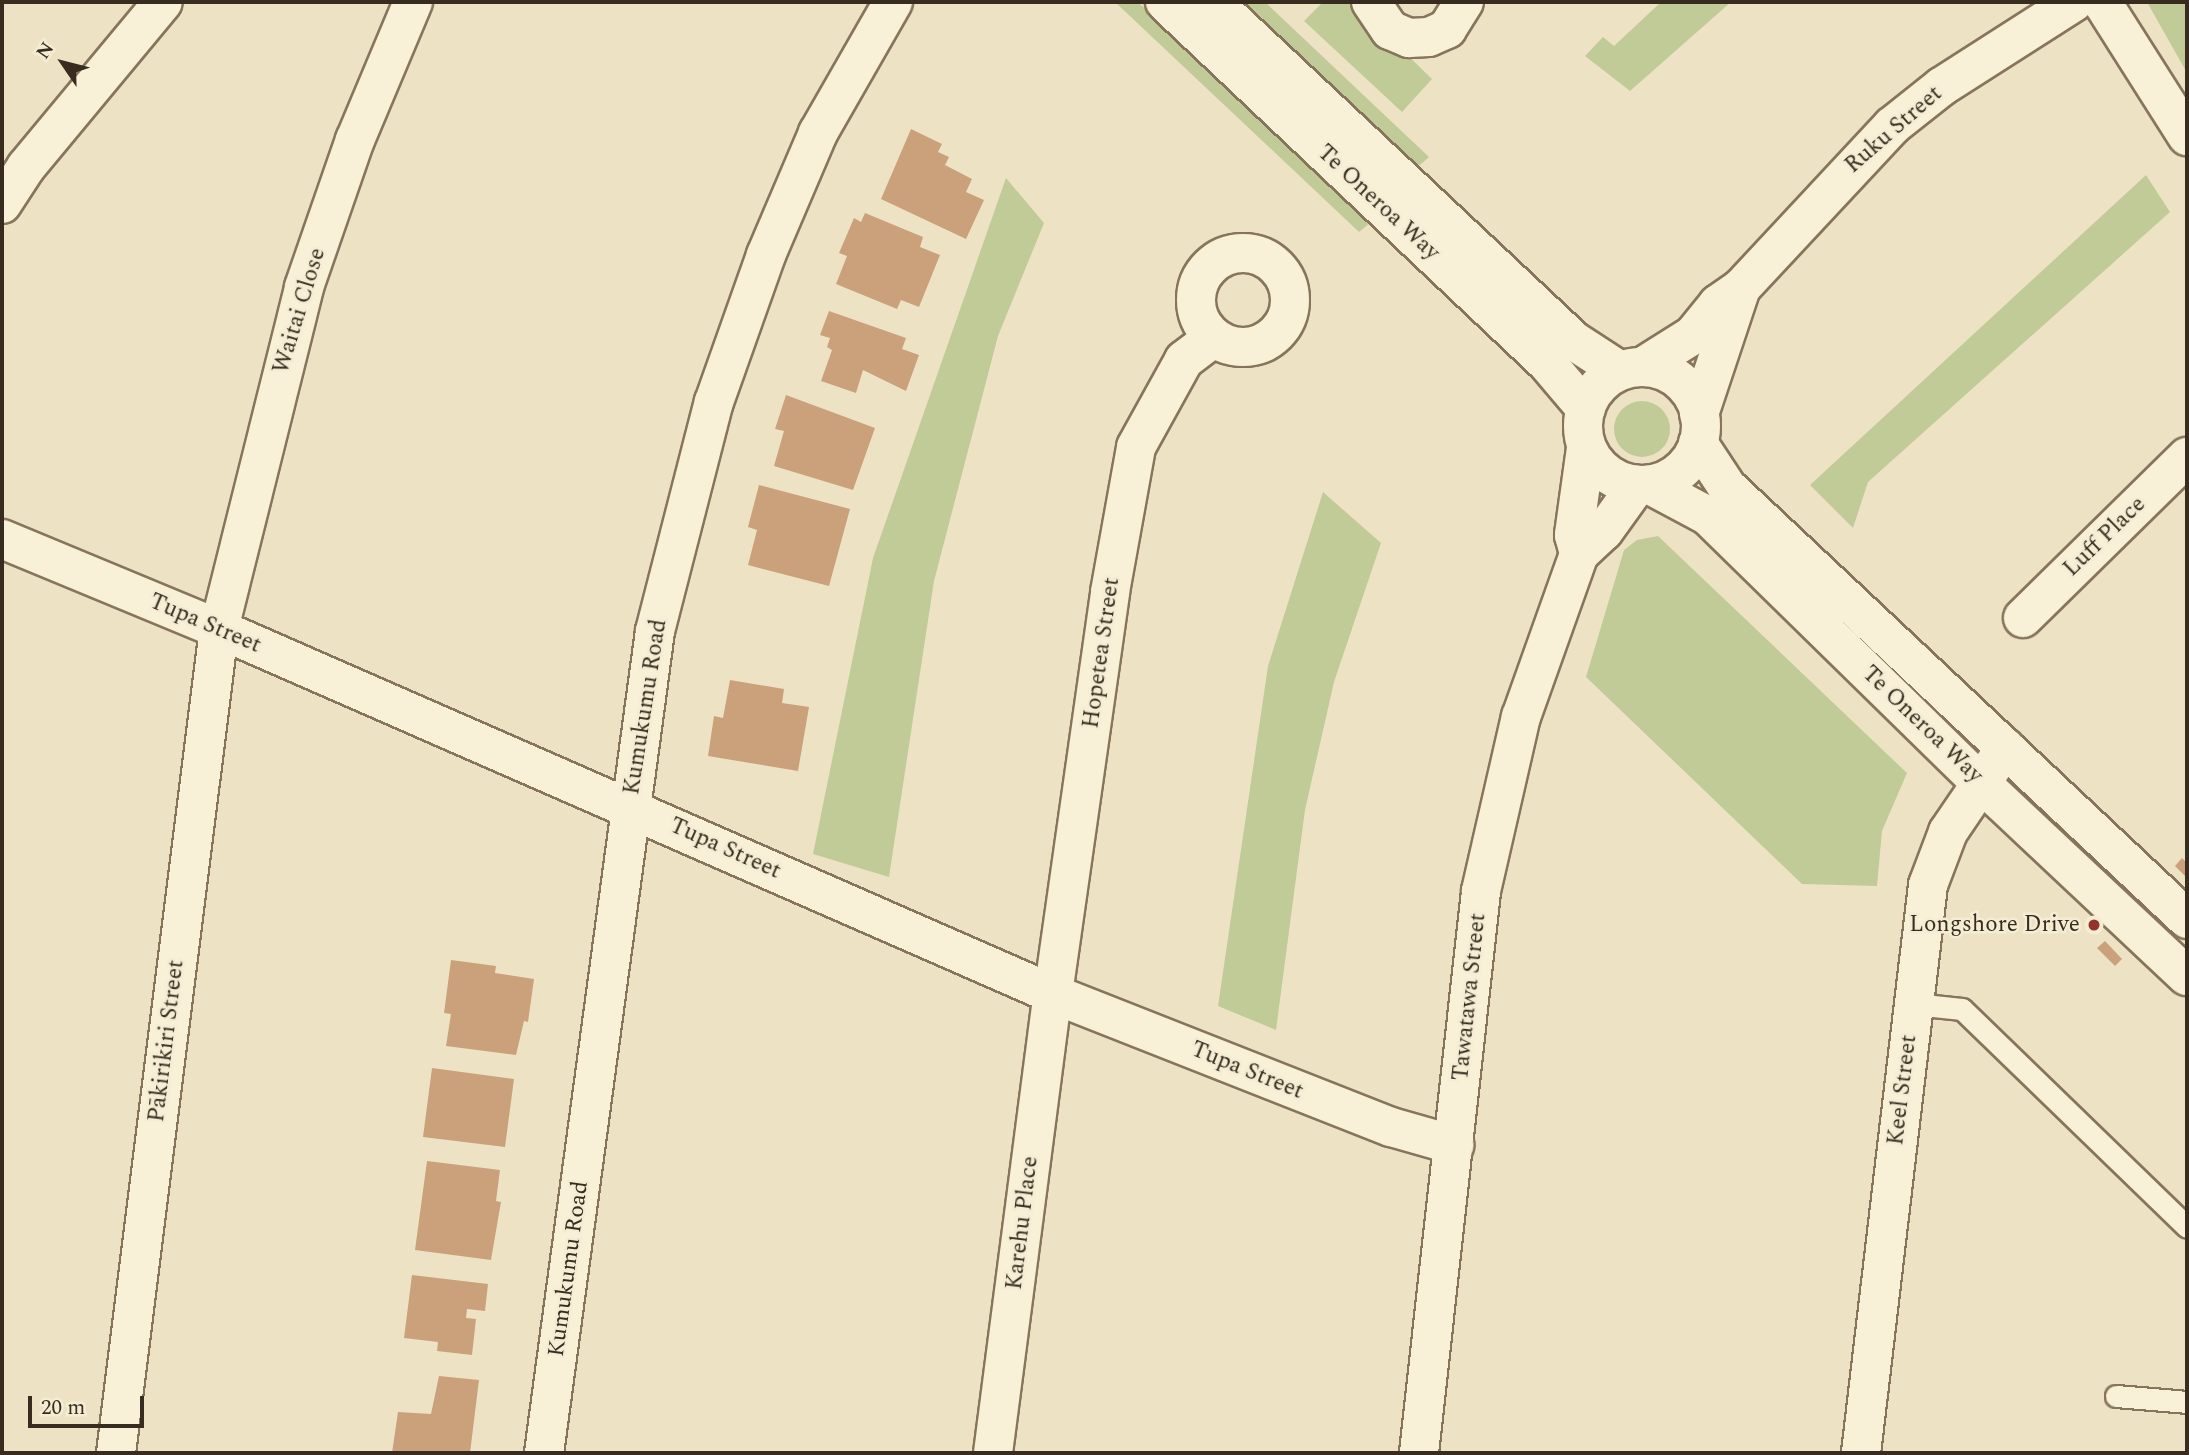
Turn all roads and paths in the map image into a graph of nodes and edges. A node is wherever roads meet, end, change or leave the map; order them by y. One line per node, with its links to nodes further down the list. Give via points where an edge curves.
1 (163, 2): 11 (street, via 26,167)
2 (412, 2): 23 (street, Waitai Close, via 355,140 304,287)
3 (893, 2): 26 (street, Kumukumu Road, via 818,133 766,255 714,402 655,631)
4 (1166, 2): 15 (street, Te Oneroa Way, via 1547,363)
5 (1213, 2): 14 (street, Te Oneroa Way, via 1574,341)
6 (1371, 2): 7 (street, via 1375,15 1390,30 1409,38 1429,37 1447,29)
7 (1464, 2)
8 (2074, 2): 12 (street, Ruku Street, via 1941,87 1892,127)
9 (2102, 2): 10 (street)
10 (2187, 136)
11 (2, 204)
12 (1741, 288): 14 (street, Ruku Street, via 1718,304 1693,335); 16 (street, Ruku Street)
13 (1213, 338): 29 (street, Hopetea Street, via 1184,360 1136,447 1110,592)
14 (1631, 369): 15 (street, via 1605,380); 16 (street, Te Oneroa Way, via 1677,379 1689,391)
15 (1586, 409): 17 (street, via 1582,428)
16 (1699, 428): 19 (street, via 1681,471); 24 (street, Te Oneroa Way, via 1727,487)
17 (1587, 448): 19 (street, Te Oneroa Way, via 1611,477); 21 (street, Tawatawa Street, via 1574,535)
18 (2187, 457): 22 (street, Luff Place)
19 (1644, 485): 21 (street, Tawatawa Street); 25 (street, Te Oneroa Way, via 1708,516)
20 (2, 540): 23 (street, Tupa Street)
21 (1579, 554): 31 (street, Tawatawa Street, via 1521,717 1481,891)
22 (2023, 618)
23 (219, 629): 26 (street, Tupa Street); 35 (street, Pākirikiri Street)
24 (2005, 748): 25 (street, Keel Street); 27 (street, Te Oneroa Way)
25 (1979, 781): 28 (street, Te Oneroa Way); 30 (street, Keel Street, via 1948,832 1928,885)
26 (630, 807): 29 (street, Tupa Street); 36 (street, Kumukumu Road)
27 (2187, 919)
28 (2187, 976)
29 (1053, 994): 31 (street, Tupa Street, via 1391,1127); 37 (street, Karehu Place)
30 (1914, 1004): 32 (lane, via 1962,1009); 39 (street, Keel Street)
31 (1454, 1145): 38 (street, Tawatawa Street)
32 (2187, 1227)
33 (2116, 1396): 34 (lane)
34 (2187, 1402)
35 (116, 1453)
36 (544, 1453)
37 (993, 1453)
38 (1419, 1453)
39 (1861, 1453)

